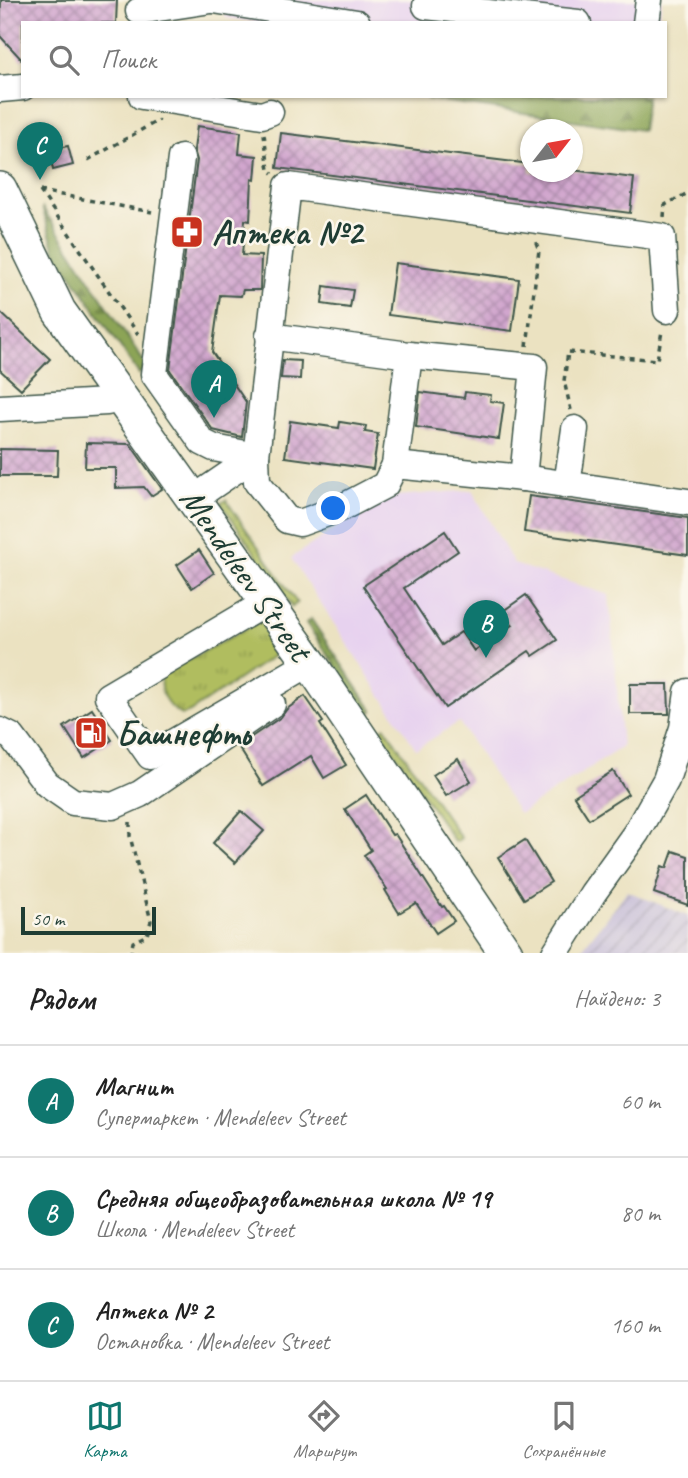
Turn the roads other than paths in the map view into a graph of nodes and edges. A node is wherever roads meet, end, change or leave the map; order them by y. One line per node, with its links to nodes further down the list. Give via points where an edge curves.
1 (212, 0): 4 (street); 5 (street)
2 (649, 0): 7 (street)
3 (425, 10): 6 (street)
4 (139, 11)
5 (344, 21)
6 (554, 21)
7 (646, 21)
8 (21, 87): 9 (street)
9 (0, 89)
10 (155, 98): 11 (street)
11 (266, 113)
12 (181, 158): 20 (street, via 154,374)
13 (0, 189): 17 (main road, Mendeleev Street, via 60,311)
14 (667, 310): 15 (street, via 662,237 288,186)
15 (269, 337): 16 (street); 21 (street)
16 (409, 355): 23 (street); 24 (street, via 534,367)
17 (120, 398): 18 (street); 22 (main road, Mendeleev Street)
18 (0, 408)
19 (575, 429): 25 (street)
20 (202, 442): 21 (street); 22 (street)
21 (256, 456): 23 (street, via 257,482 287,520 300,523 384,485); 26 (street)
22 (164, 459): 26 (main road, Mendeleev Street)
23 (395, 465): 24 (street)
24 (523, 478): 25 (street)
25 (567, 485): 27 (street)
26 (193, 499): 28 (main road, Mendeleev Street)
27 (688, 502)
28 (267, 601): 29 (main road, Mendeleev Street); 31 (street, via 108,696 150,756)
29 (313, 668): 31 (street); 33 (street); 34 (main road, Mendeleev Street)
30 (688, 692): 35 (street, via 683,728 666,780)
31 (209, 722): 33 (street)
32 (0, 731): 33 (street, via 12,737 47,784 73,802 113,806 140,794)
33 (205, 749)
34 (506, 953)
35 (555, 953)

